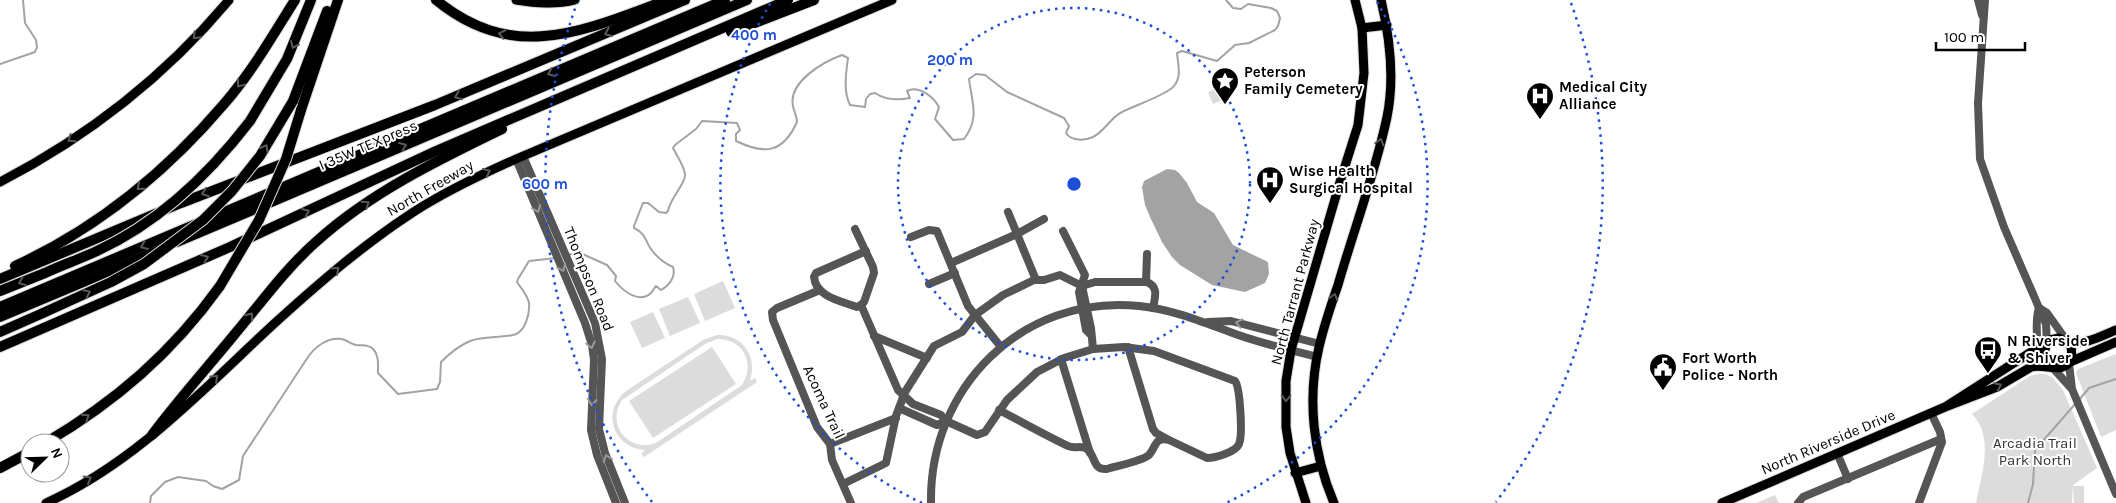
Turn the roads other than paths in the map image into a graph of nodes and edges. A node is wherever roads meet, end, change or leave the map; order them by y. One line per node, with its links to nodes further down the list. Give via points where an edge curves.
1 (229, 0): 26 (main road, one-way to 26, via 169,62 123,102 60,147)
2 (295, 0): 37 (highway, one-way to 37, via 238,86 174,158 130,196 82,230)
3 (311, 0): 45 (highway, one-way to 45, bridge, via 288,59 250,121 186,191 150,219 98,250)
4 (331, 0): 56 (highway, one-way to 4, bridge, via 144,264 203,220 232,191 260,156 293,101)
5 (338, 0): 84 (highway, one-way to 5, bridge, via 120,394 182,333 220,286 259,220 286,159)
6 (436, 0): 9 (highway, one-way to 6, via 577,31 530,38 472,25)
7 (516, 0): 8 (main road, via 540,4)
8 (575, 0)
9 (667, 0)
10 (684, 0): 39 (highway, one-way to 39, via 463,94 181,203)
11 (725, 0): 48 (highway, I 35W TEXpress, one-way to 48)
12 (747, 0): 53 (highway, I 35W TEXpress, one-way to 12)
13 (788, 0): 23 (highway, North Freeway)
14 (814, 0): 23 (highway, via 670,55)
15 (892, 0): 25 (main road, North Freeway)
16 (1355, 0): 22 (main road, North Tarrant Parkway)
17 (1381, 0): 21 (main road)
18 (1978, 0): 20 (street)
19 (1986, 2): 20 (street)
20 (1984, 20): 51 (street, via 1978,103 1980,159 2004,227)
21 (1387, 25): 22 (main road); 62 (main road, one-way to 21, via 1387,115 1391,70)
22 (1362, 28): 58 (main road, North Tarrant Parkway, via 1364,73 1358,125)
23 (659, 55): 24 (highway, North Freeway)
24 (537, 106): 63 (highway, North Freeway, one-way to 24, via 230,248); 85 (highway, one-way to 24, via 316,241 388,189 531,114)
25 (519, 157): 29 (street, Thompson Road); 85 (main road, North Freeway, one-way to 25, via 358,251 413,212)
26 (0, 182)
27 (1008, 212): 32 (street)
28 (1044, 219): 32 (street)
29 (549, 227): 46 (street, Thompson Road, one-way to 46, via 549,237); 46 (street, Thompson Road, via 557,234)
30 (856, 229): 34 (street)
31 (1063, 231): 43 (street, via 1084,274)
32 (1017, 234): 36 (street); 40 (street)
33 (911, 237): 36 (street, via 929,230 937,231)
34 (866, 251): 44 (street, via 816,273 815,282); 47 (street, via 874,273)
35 (1147, 254): 41 (street)
36 (950, 263): 38 (street)
37 (0, 272)
38 (955, 273): 42 (street); 52 (street)
39 (0, 279)
40 (1036, 280): 43 (street, via 1062,275); 52 (street, via 1004,295)
41 (1146, 282): 43 (street, via 1095,282); 50 (street, via 1156,290)
42 (929, 284)
43 (1082, 286): 49 (street, via 1079,292)
44 (820, 290): 47 (street, via 857,307); 88 (street, Acoma Trail, via 776,308 772,312 772,320 817,427)
45 (0, 291)
46 (579, 298): 99 (street, Thompson Road, via 595,323 600,343 599,429)
47 (860, 305): 57 (street)
48 (0, 307)
49 (1085, 308): 50 (street, via 1122,305); 64 (street, via 1037,324); 66 (street, via 1086,330)
50 (1153, 308): 54 (street)
51 (2039, 308): 59 (street, via 2047,313); 61 (street, via 2047,329); 68 (street)
52 (975, 315): 64 (street); 70 (street, via 962,332 934,346)
53 (0, 317)
54 (1206, 322): 58 (street, one-way to 54, via 1231,321); 67 (street)
55 (2116, 330): 59 (main road, via 2090,342)
56 (0, 332)
57 (874, 336): 70 (street); 75 (street, via 890,375)
58 (1295, 336): 62 (street); 67 (main road, North Tarrant Parkway)
59 (2068, 342): 61 (main road, via 2054,339); 72 (main road, via 2073,354)
60 (2116, 342): 72 (main road)
61 (2047, 343): 68 (main road, North Riverside Drive); 73 (main road, via 2043,356)
62 (1320, 344): 69 (main road)
63 (0, 347)
64 (1001, 347): 83 (street, via 967,383)
65 (1128, 347): 66 (street); 87 (street, via 1153,429); 87 (street, via 1154,351 1189,363 1233,380 1239,388 1240,439 1237,447 1207,458)
66 (1093, 349): 71 (street)
67 (1291, 350): 69 (street); 95 (main road, North Tarrant Parkway, one-way to 95, via 1285,404)
68 (2036, 351): 77 (main road, North Riverside Drive)
69 (1317, 357): 92 (main road, via 1313,424)
70 (927, 358): 75 (street)
71 (1061, 359): 79 (street, via 1029,378); 89 (street)
72 (2070, 363): 73 (main road, via 2063,368); 74 (street)
73 (2052, 367): 74 (street); 77 (main road, North Riverside Drive, one-way to 73, via 1997,387 2031,367)
74 (2072, 389): 96 (street)
75 (904, 396): 76 (street); 78 (street)
76 (918, 405): 81 (street); 83 (street, via 941,415)
77 (1945, 407): 80 (main road, North Riverside Drive)
78 (899, 408): 81 (street); 82 (street)
79 (999, 410): 83 (street, via 987,431 981,434); 89 (street, via 1070,446 1084,448)
80 (1931, 413): 86 (street); 90 (main road, North Riverside Drive)
81 (914, 415): 83 (street, via 937,424)
82 (896, 418): 88 (street); 98 (street, via 886,463)
83 (946, 421): 105 (street, via 935,457)
84 (60, 433)
85 (152, 435): 101 (main road, North Freeway, one-way to 85, via 96,475)
86 (1941, 439): 97 (street); 110 (street)
87 (1169, 440): 89 (street, via 1158,441 1146,456 1105,469 1096,466)
88 (830, 444): 98 (street, Acoma Trail, via 832,460)
89 (1090, 454)
90 (1837, 454): 97 (street); 108 (main road, North Riverside Drive)
91 (20, 457): 93 (highway)
92 (1321, 466): 95 (main road); 107 (main road)
93 (0, 468)
94 (2116, 471): 96 (street)
95 (1295, 473): 106 (main road, North Tarrant Parkway)
96 (2108, 474): 100 (street)
97 (1848, 479): 109 (street, via 1803,497)
98 (842, 484): 104 (street, Acoma Trail)
99 (613, 485): 102 (street, Thompson Road); 103 (street, Thompson Road)
100 (2116, 494)
101 (46, 503)
102 (616, 503)
103 (626, 503)
104 (851, 503)
105 (931, 503)
106 (1306, 503)
107 (1334, 503)
108 (1722, 503)
109 (1798, 503)
110 (1919, 503)

